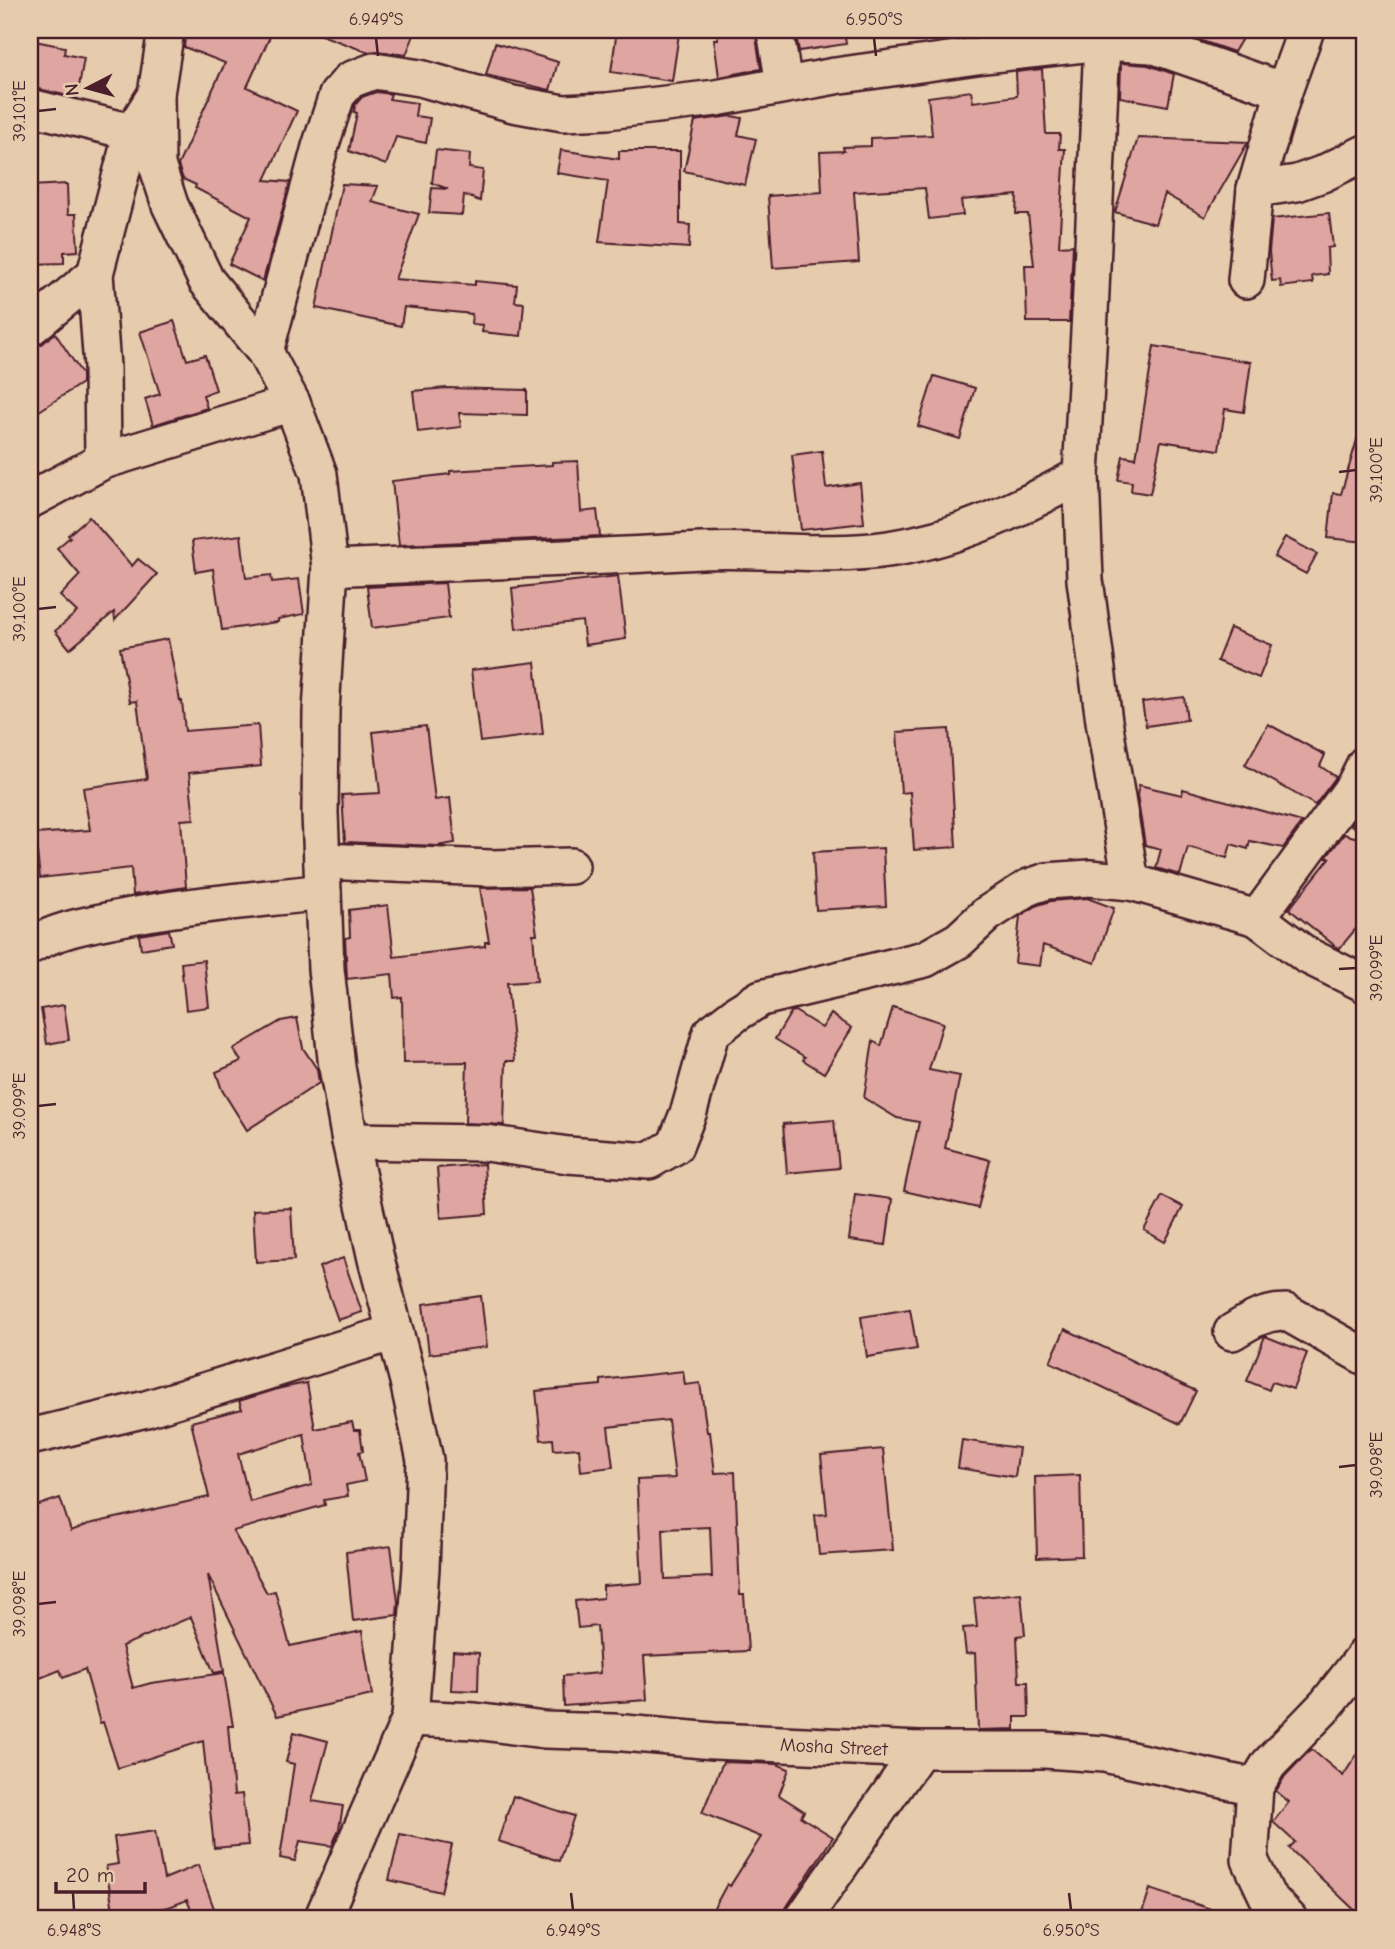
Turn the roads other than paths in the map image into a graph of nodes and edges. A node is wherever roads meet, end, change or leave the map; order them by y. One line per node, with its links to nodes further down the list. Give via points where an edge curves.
1 (166, 30): 7 (street)
2 (775, 30): 5 (street)
3 (1306, 30): 6 (street)
4 (1102, 42): 5 (street); 6 (street, via 1152,45); 18 (street)
5 (785, 84): 15 (street, via 716,98 563,113 420,78 374,71 350,80 337,95 320,147)
6 (1284, 92): 11 (street)
7 (156, 93): 9 (street); 15 (street, via 157,165 170,205 206,280)
8 (30, 107): 9 (street)
9 (132, 132): 12 (street)
10 (1365, 153): 11 (street, via 1297,183)
11 (1255, 190): 13 (street)
12 (95, 274): 14 (street); 17 (street)
13 (1246, 280)
14 (30, 328)
15 (265, 352): 16 (street)
16 (292, 403): 17 (street); 20 (street, via 319,474)
17 (103, 461): 19 (street)
18 (1081, 475): 20 (street, via 1025,506 965,530 888,549 709,551); 24 (street, via 1085,580)
19 (30, 500)
20 (330, 568): 23 (street, via 321,711)
21 (1365, 764): 25 (street, via 1354,786)
22 (571, 866): 23 (street)
23 (322, 877): 26 (street, via 78,927); 28 (street, via 326,970)
24 (1131, 882): 25 (street); 28 (street, via 1090,878 1048,881 1029,887 987,914 959,940 925,959 761,998 711,1032 675,1146 649,1161 486,1143)
25 (1257, 918): 27 (street, via 1306,955)
26 (30, 946)
27 (1365, 984)
28 (350, 1141): 29 (street)
29 (395, 1332): 32 (street, via 146,1409); 34 (street, via 425,1460)
30 (1232, 1332): 31 (street, via 1259,1316 1286,1312)
31 (1365, 1357)
32 (30, 1437)
33 (1365, 1655): 36 (street, via 1326,1705 1269,1764)
34 (410, 1718): 35 (street, Mosha Street, via 713,1741); 37 (street)
35 (920, 1750): 36 (street, Mosha Street, via 1104,1754); 38 (street)
36 (1255, 1787): 39 (street, via 1250,1860 1267,1896)
37 (322, 1919)
38 (803, 1919)
39 (1289, 1919)

